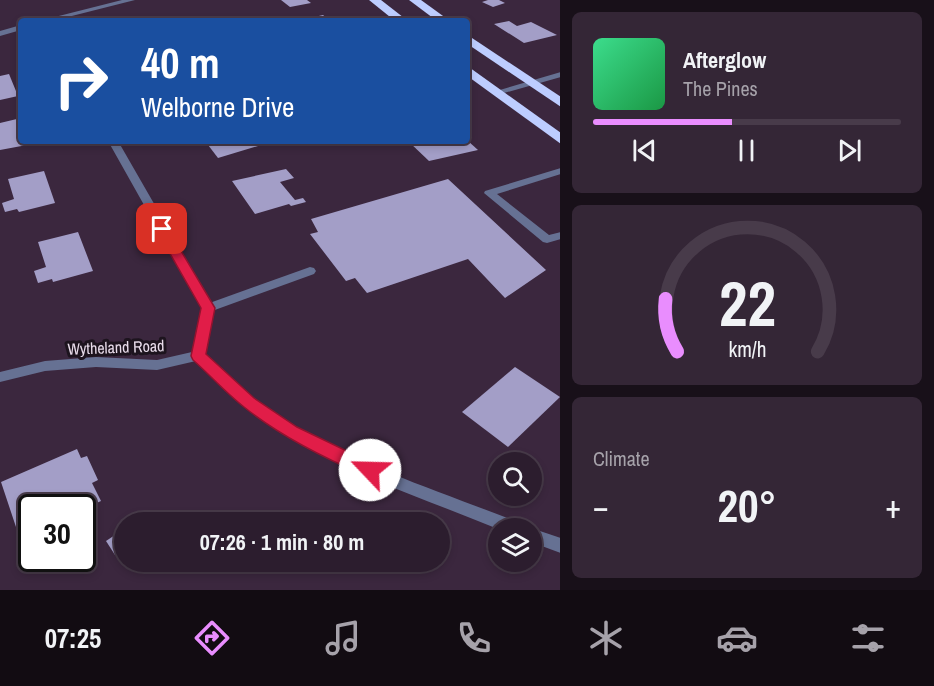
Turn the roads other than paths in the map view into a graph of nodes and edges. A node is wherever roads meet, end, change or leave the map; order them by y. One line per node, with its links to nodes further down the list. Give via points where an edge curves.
1 (131, 0): 4 (street)
2 (374, 0): 5 (highway)
3 (414, 0): 6 (highway)
4 (56, 18)
5 (398, 18)
6 (440, 18)
7 (18, 28): 8 (street)
8 (0, 34)
9 (470, 40): 12 (highway)
10 (470, 72): 13 (highway)
11 (560, 74): 12 (street)
12 (531, 82): 13 (street); 14 (highway)
13 (497, 92): 15 (highway)
14 (560, 102)
15 (560, 139)
16 (115, 144): 20 (street)
17 (560, 171): 18 (street, via 489,193 547,239)
18 (560, 235)
19 (310, 271): 20 (street)
20 (208, 308): 21 (street)
21 (198, 356): 22 (street, Wytheland Road, via 157,365 96,362 45,366); 23 (street, via 249,402 292,432 370,470)
22 (0, 377)
23 (489, 518)
24 (542, 539): 25 (street)
25 (560, 546)

